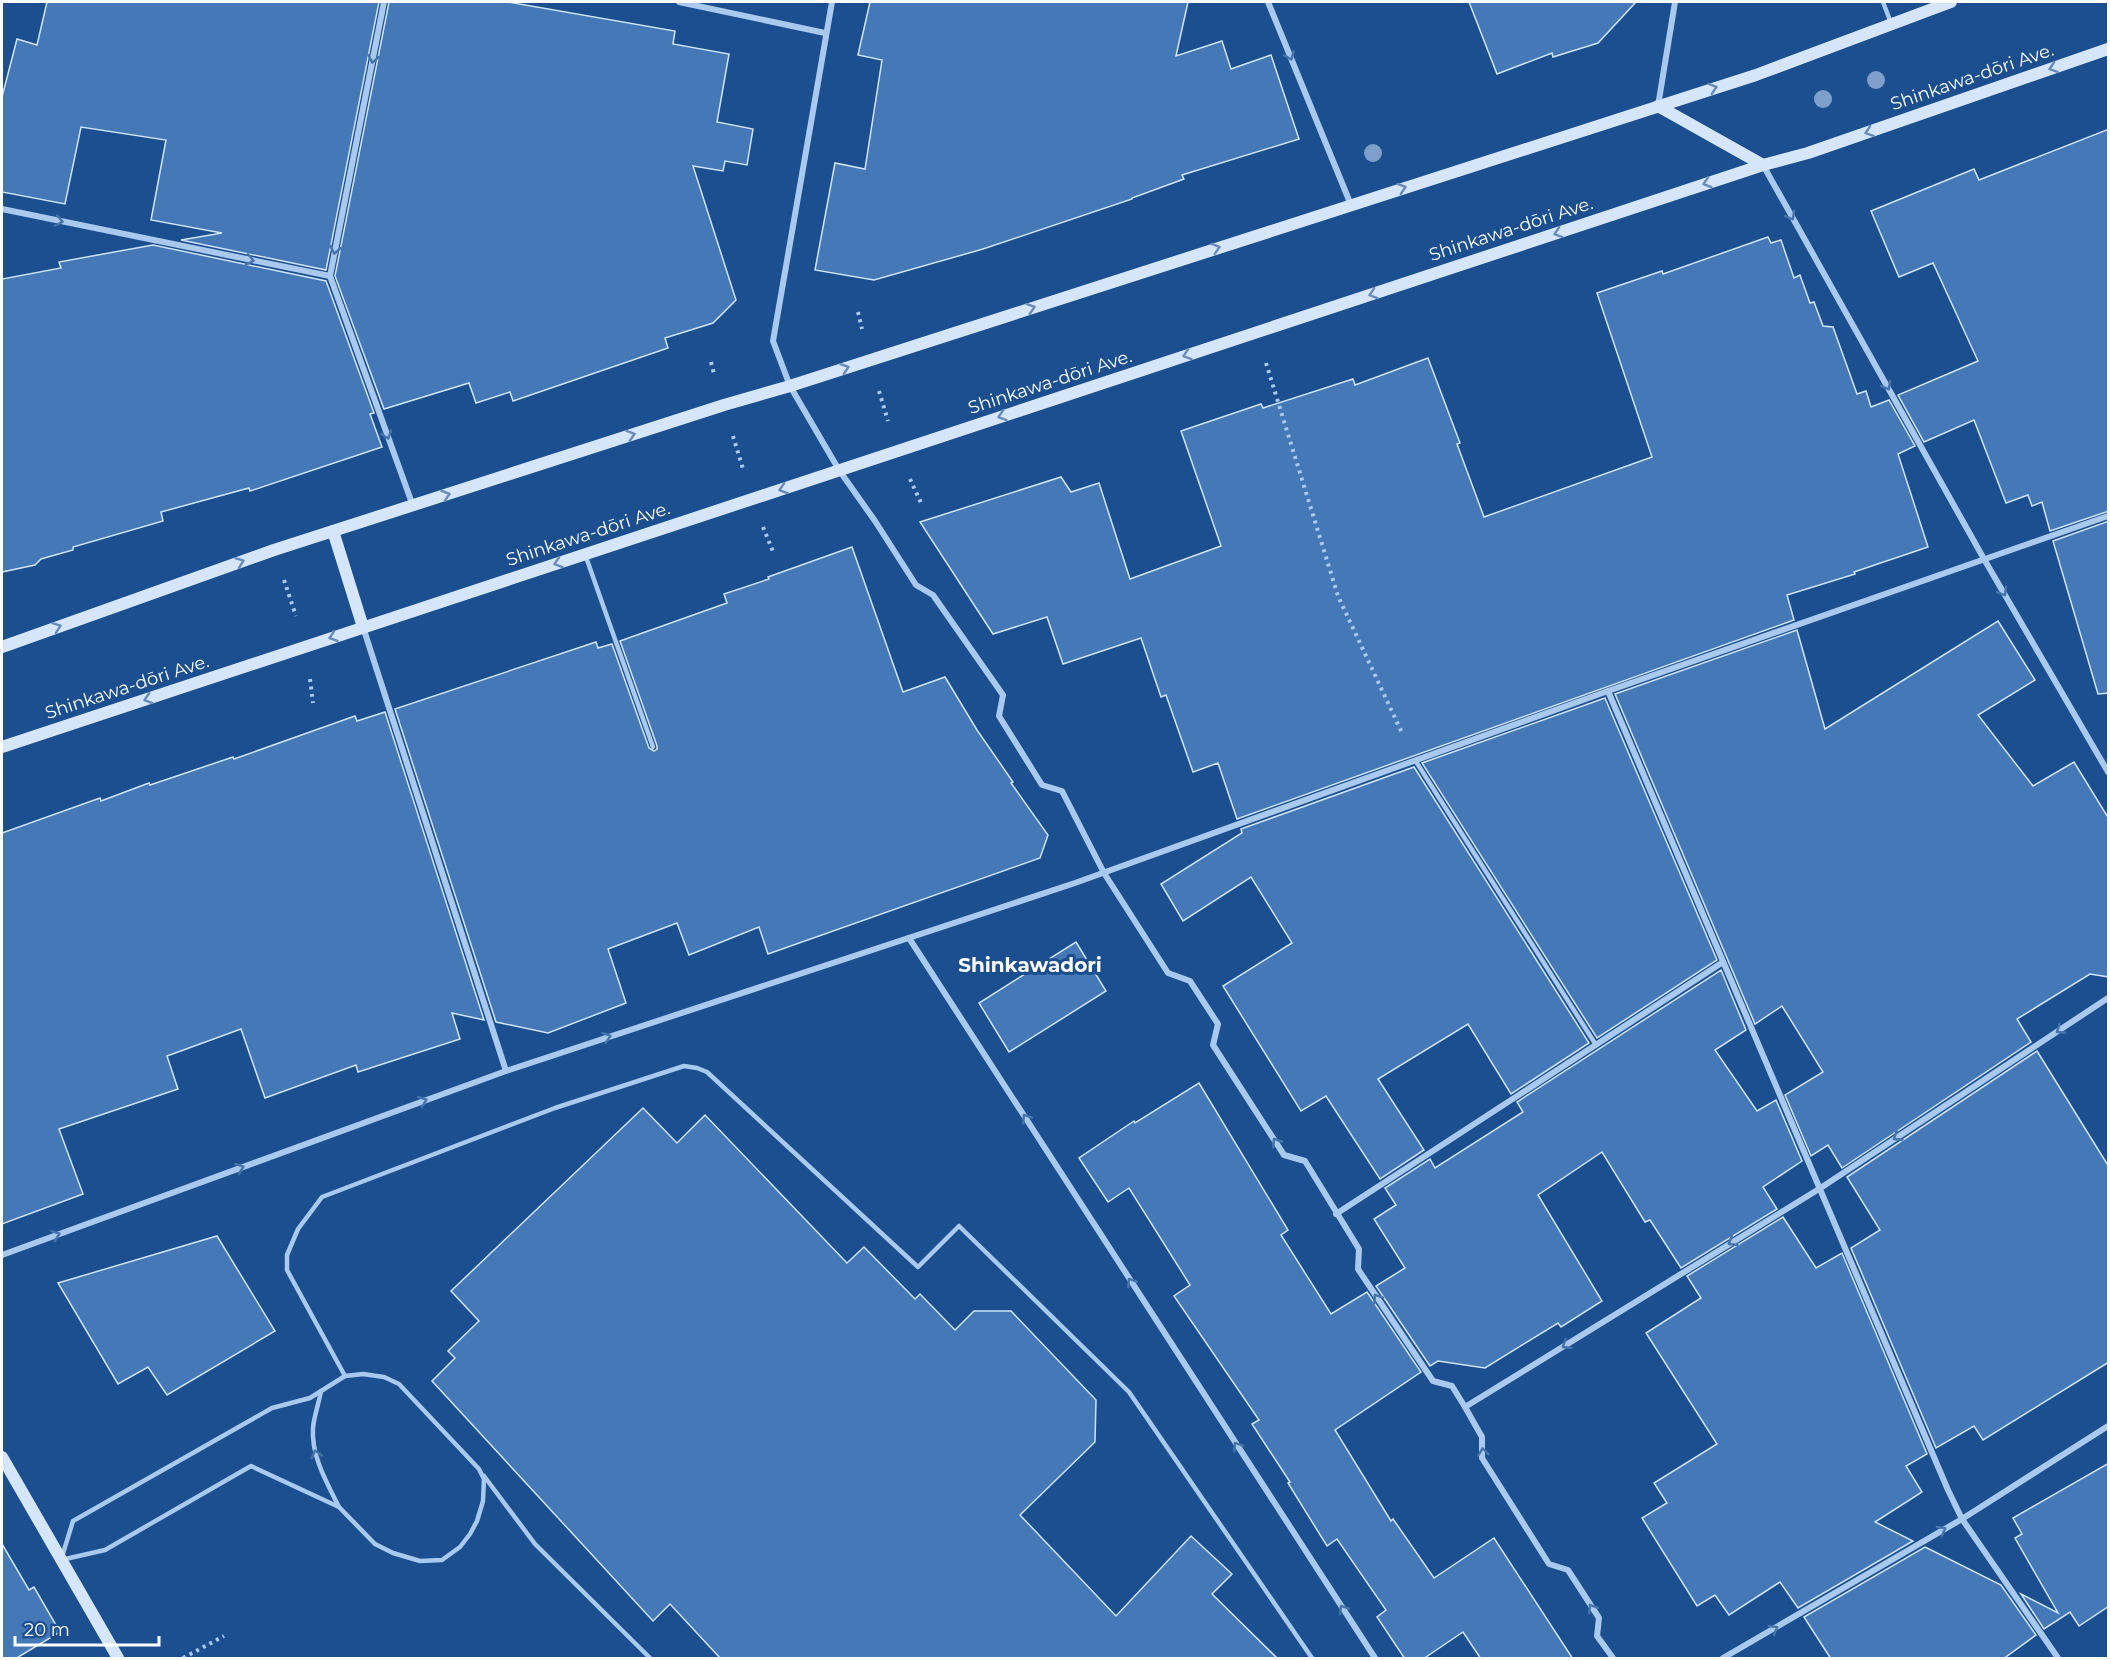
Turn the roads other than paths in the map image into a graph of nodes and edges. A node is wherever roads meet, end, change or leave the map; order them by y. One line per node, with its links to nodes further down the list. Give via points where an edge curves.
1 (384, 2): 15 (street, one-way to 15)
2 (679, 2): 9 (street)
3 (832, 2): 9 (street)
4 (1268, 2): 13 (street, one-way to 13)
5 (1675, 2): 11 (street)
6 (1884, 2): 8 (lane)
7 (1951, 2): 8 (main road)
8 (1891, 23): 11 (main road, one-way to 8, via 1756,75)
9 (825, 33): 16 (street, via 773,341)
10 (2109, 49): 12 (main road, Shinkawa-dōri Ave., one-way to 12, via 1809,153)
11 (1658, 106): 12 (main road); 13 (main road, one-way to 11)
12 (1763, 165): 17 (main road, Shinkawa-dōri Ave., one-way to 17); 22 (street, one-way to 22)
13 (1351, 205): 16 (main road, one-way to 13)
14 (2, 209): 15 (street, one-way to 15)
15 (330, 276): 18 (street, one-way to 18)
16 (790, 386): 17 (street); 18 (main road, one-way to 16)
17 (839, 470): 21 (main road, Shinkawa-dōri Ave., one-way to 21); 30 (street, via 916,585 933,595 1004,695 999,716 1042,785 1062,791)
18 (413, 506): 20 (main road)
19 (2109, 516): 22 (street)
20 (333, 531): 23 (main road); 24 (main road, one-way to 20)
21 (585, 554): 23 (main road, Shinkawa-dōri Ave., one-way to 23); 27 (lane)
22 (1984, 558): 25 (street); 29 (street, one-way to 29)
23 (363, 627): 26 (main road, Shinkawa-dōri Ave., one-way to 26); 35 (street)
24 (2, 647)
25 (1608, 691): 28 (street); 32 (street)
26 (2, 747)
27 (653, 747)
28 (1415, 760): 30 (street); 34 (lane)
29 (2109, 772)
30 (1104, 873): 31 (street); 37 (street, one-way to 30, via 1305,1161 1284,1155 1213,1045 1218,1024 1190,981 1168,973)
31 (909, 938): 35 (street, one-way to 31); 51 (street, one-way to 31)
32 (1723, 962): 34 (street); 36 (street)
33 (2109, 998): 36 (street, one-way to 36)
34 (1596, 1045): 37 (street)
35 (506, 1071): 38 (street, one-way to 35)
36 (1819, 1189): 41 (street, one-way to 41); 46 (street)
37 (1336, 1214): 41 (street, one-way to 37, via 1452,1386 1432,1381 1358,1269 1359,1249)
38 (2, 1255)
39 (345, 1376): 40 (lane); 44 (lane, via 384,1377 399,1384); 50 (lane, via 287,1270 286,1255 298,1229 322,1197 555,1108 684,1066 697,1068 707,1072 918,1267 959,1226 1129,1392)
40 (321, 1391): 45 (lane, one-way to 40, via 313,1442); 47 (lane, via 310,1398 272,1408 73,1521)
41 (1465, 1407): 52 (street, one-way to 41, via 1597,1636 1599,1618 1568,1570 1549,1564 1482,1458 1482,1437)
42 (2109, 1426): 46 (street)
43 (2, 1457): 47 (main road)
44 (479, 1469): 45 (lane, via 484,1491 477,1521 465,1542 442,1560 420,1561 384,1549); 49 (lane, via 535,1544)
45 (339, 1507): 47 (lane, via 251,1466 105,1550)
46 (1962, 1519): 53 (street, one-way to 46); 54 (street)
47 (61, 1560): 48 (main road)
48 (115, 1657)
49 (650, 1659)
50 (1312, 1659)
51 (1375, 1659)
52 (1613, 1659)
53 (1724, 1659)
54 (2058, 1659)

